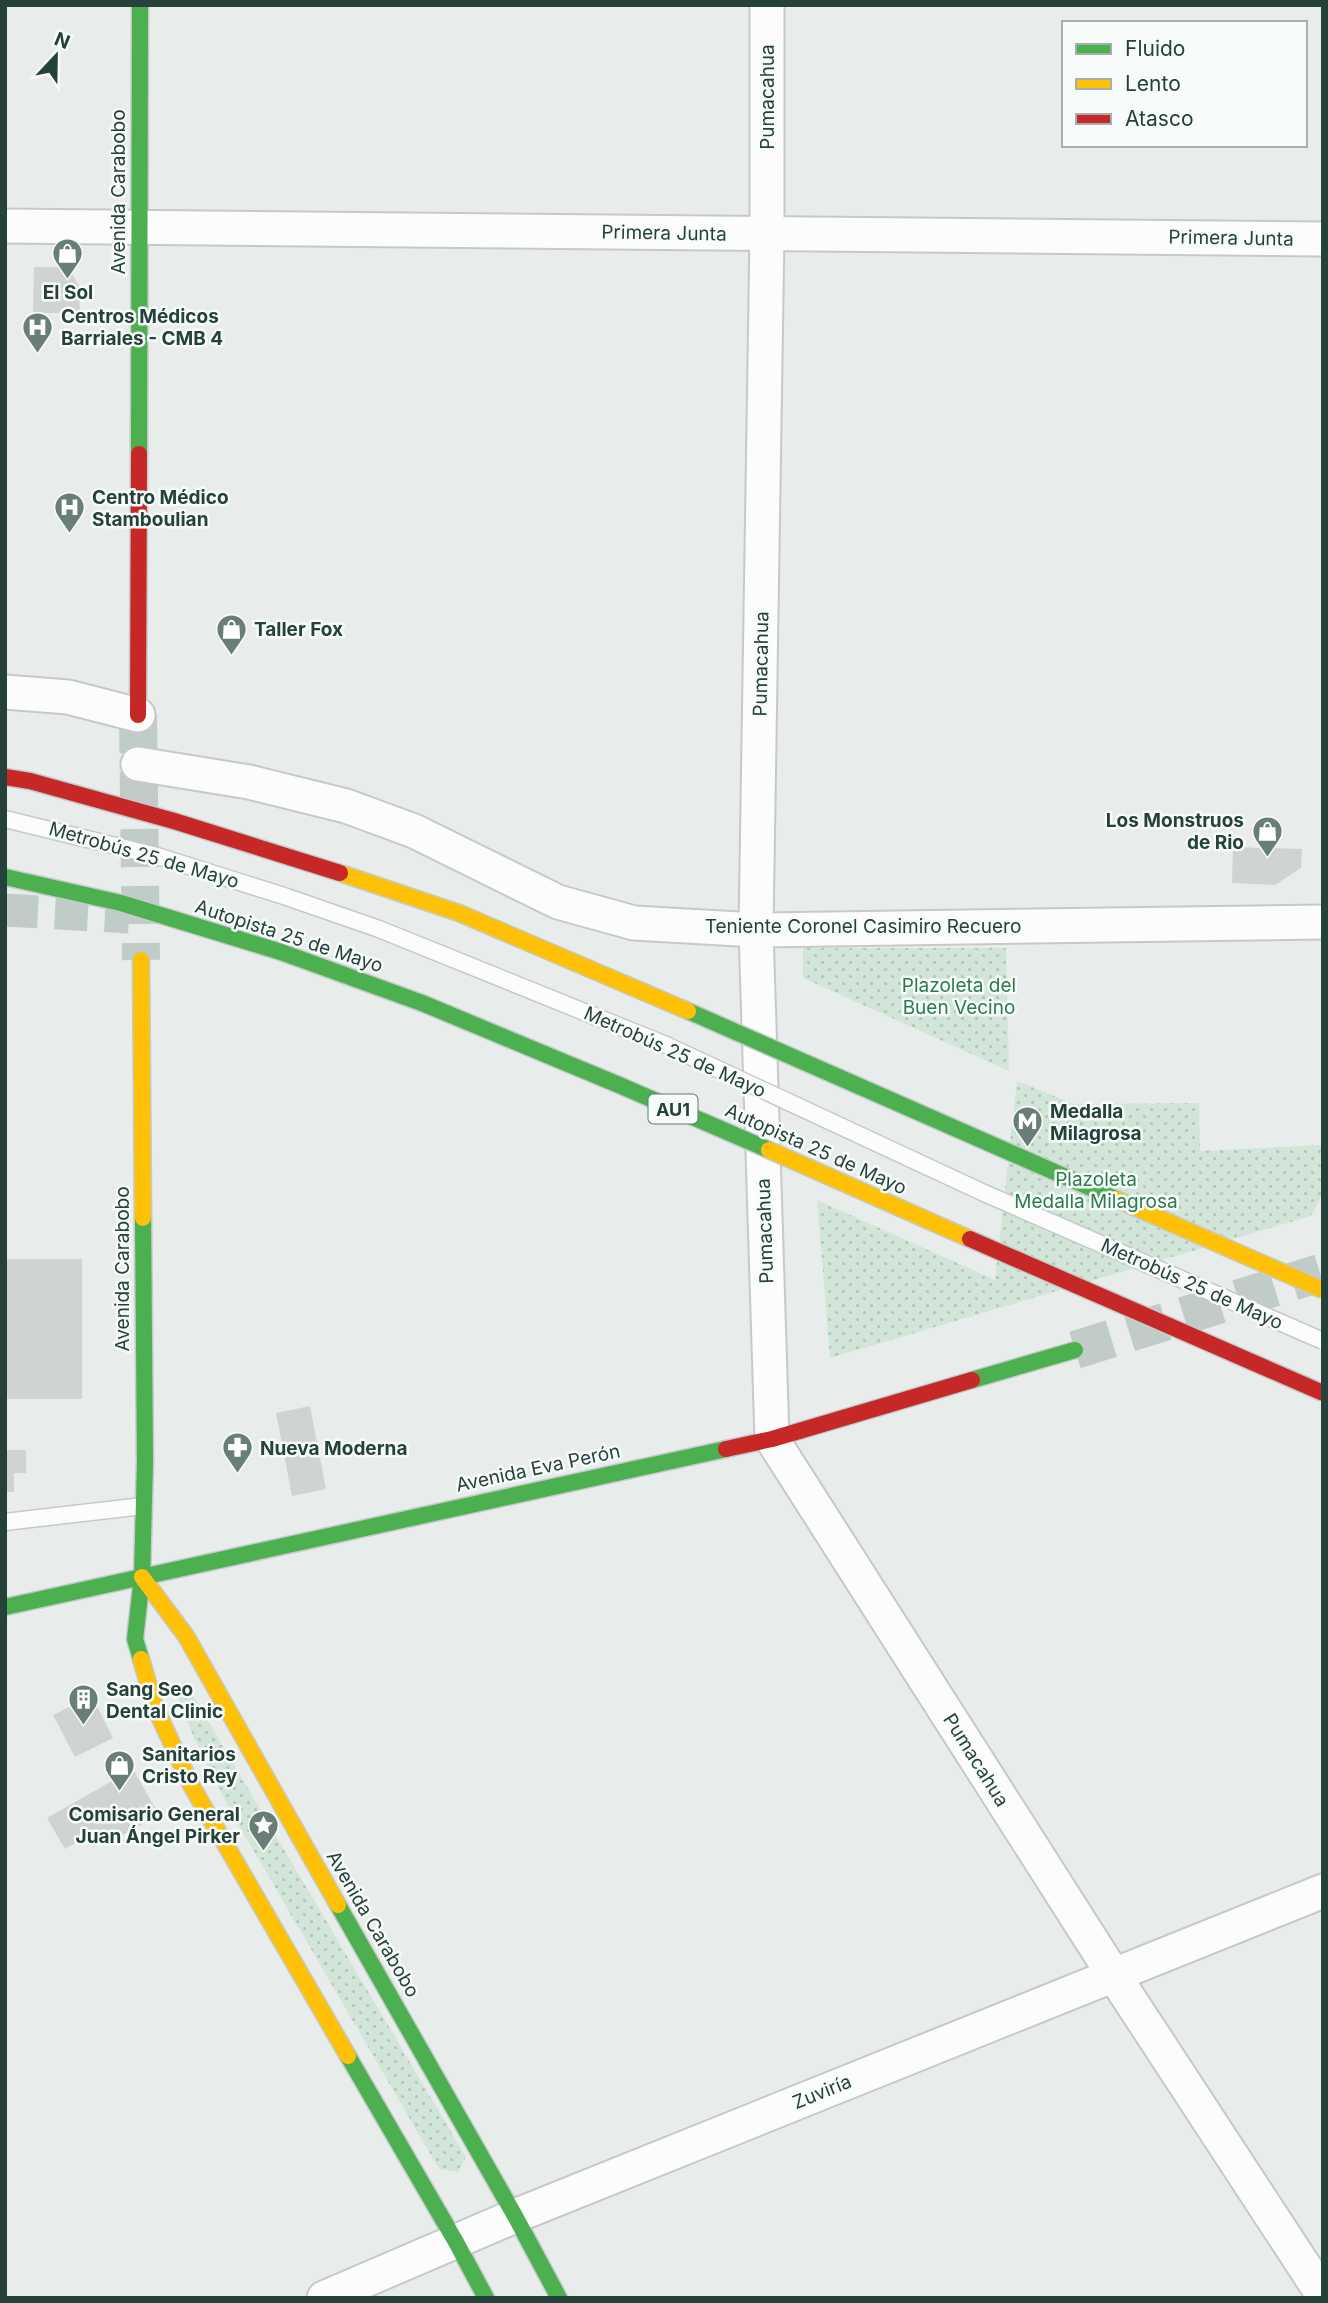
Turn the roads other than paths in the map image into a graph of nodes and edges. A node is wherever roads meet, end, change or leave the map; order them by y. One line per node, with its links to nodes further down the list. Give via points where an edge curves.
1 (140, 5): 4 (main road, Avenida Carabobo)
2 (767, 5): 5 (street, Pumacahua)
3 (5, 226): 4 (street, Primera Junta)
4 (138, 228): 5 (street, Primera Junta); 8 (main road, Avenida Carabobo)
5 (767, 234): 6 (street, Primera Junta); 14 (street, Pumacahua)
6 (1323, 239)
7 (5, 692): 8 (street, via 68,697)
8 (138, 715)
9 (138, 764): 14 (street, Teniente Coronel Casimiro Recuero, via 249,782 346,806 414,831 558,902 621,920)
10 (5, 777): 16 (main road, bridge, via 174,821 459,913)
11 (5, 819): 17 (lane, Metrobús 25 de Mayo, bridge, via 157,856 379,929 666,1045 984,1193)
12 (5, 877): 19 (main road, Autopista 25 de Mayo / AU1, bridge, via 121,903 281,952 422,1003)
13 (1323, 922): 14 (street, Teniente Coronel Casimiro Recuero)
14 (756, 930): 20 (street, Pumacahua)
15 (141, 960): 21 (main road, Avenida Carabobo)
16 (1323, 1290)
17 (1323, 1341)
18 (1075, 1350): 20 (main road, Avenida Eva Perón)
19 (1323, 1393)
20 (772, 1439): 23 (main road, Avenida Eva Perón); 26 (street, Pumacahua)
21 (144, 1506): 22 (lane); 23 (main road, Avenida Carabobo)
22 (5, 1522)
23 (142, 1577): 24 (main road, Avenida Eva Perón); 27 (main road, Avenida Carabobo, via 186,1636); 28 (main road, Avenida Carabobo, via 135,1639 155,1707 191,1785)
24 (5, 1606)
25 (1323, 1891): 26 (street, Zuviría)
26 (1112, 1975): 27 (street, Zuviría); 29 (street, Pumacahua)
27 (515, 2216): 28 (street, Zuviría); 32 (main road, Avenida Carabobo)
28 (456, 2242): 30 (street, Zuviría); 31 (main road, Avenida Carabobo)
29 (1323, 2295)
30 (324, 2298)
31 (486, 2298)
32 (559, 2298)

